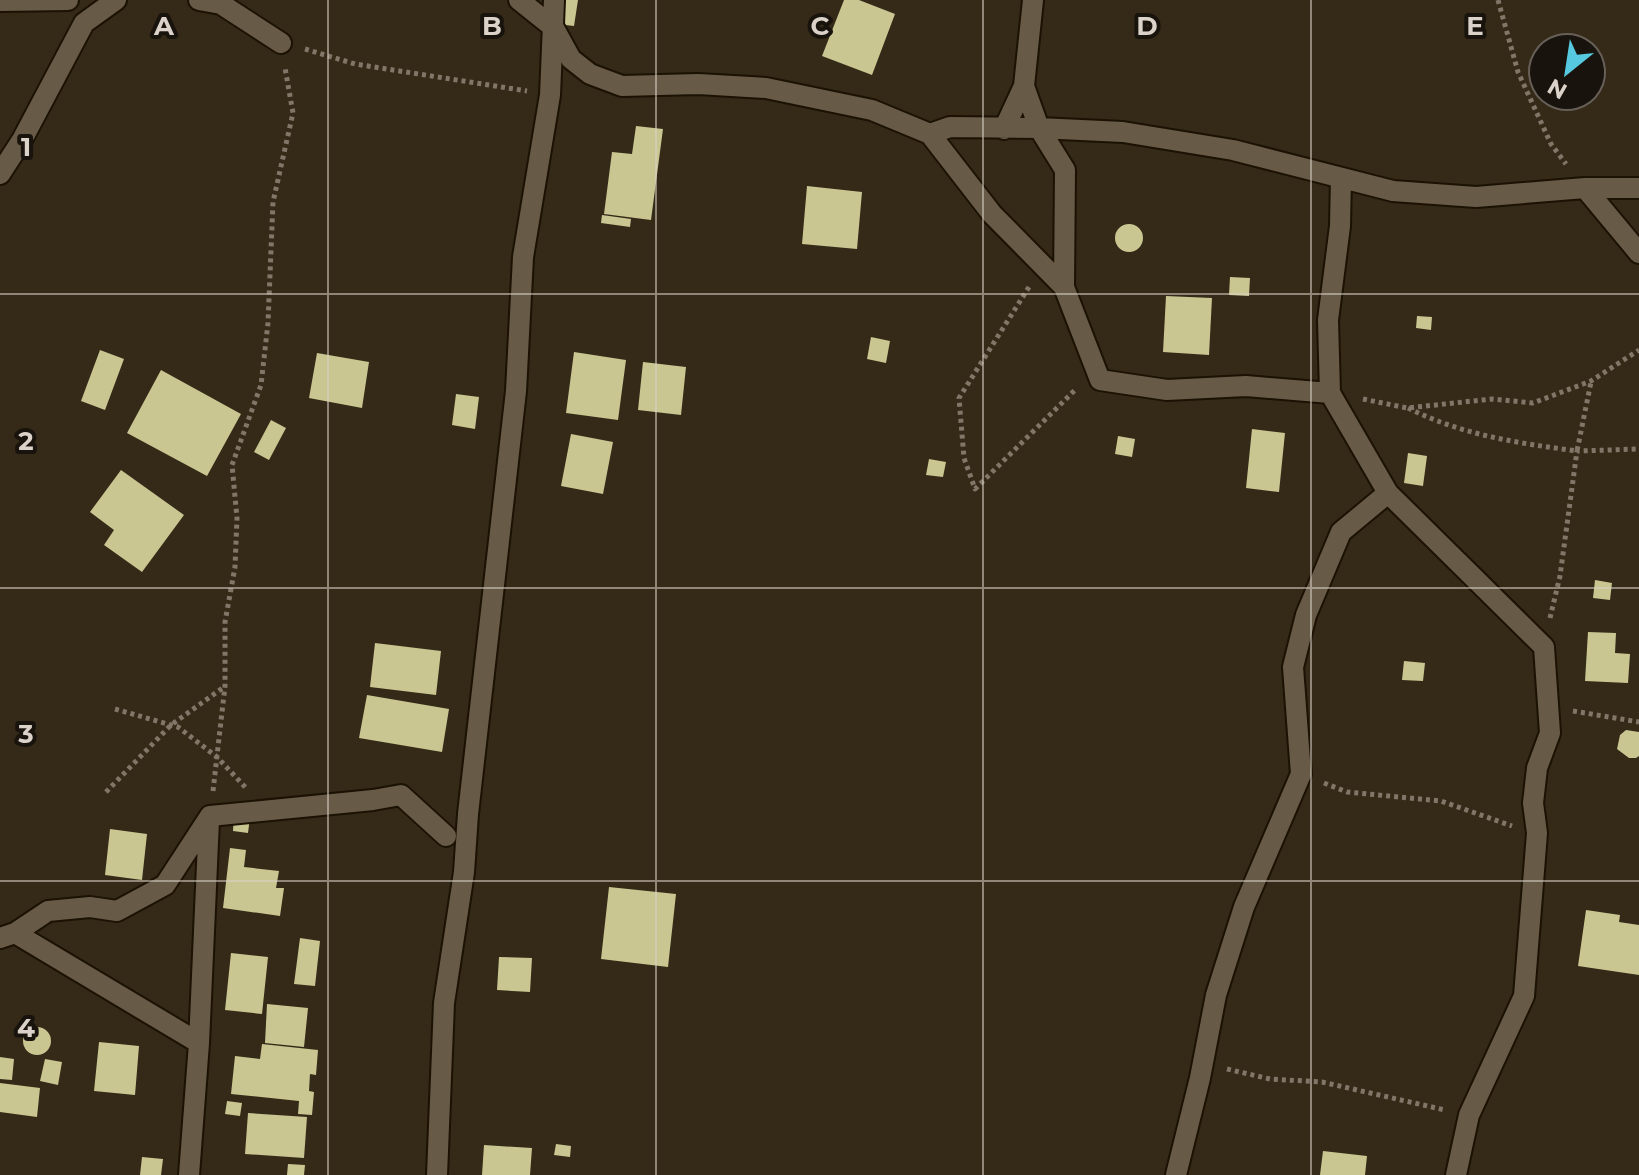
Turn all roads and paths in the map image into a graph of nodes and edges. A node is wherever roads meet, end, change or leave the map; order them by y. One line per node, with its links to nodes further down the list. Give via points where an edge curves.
1 (68, 0): 8 (street)
2 (116, 0): 16 (street, via 84,23)
3 (199, 0): 10 (street, via 221,4)
4 (519, 0): 9 (street)
5 (554, 0): 9 (street)
6 (1033, 0): 11 (street)
7 (1498, 0): 18 (path, via 1518,72 1551,144)
8 (0, 1)
9 (554, 28): 12 (street); 15 (street, via 571,59 590,74 622,86 766,88 872,110)
10 (281, 43): 12 (path, via 355,64); 32 (path, via 293,113 273,202 261,385 232,465 237,518 225,622)
11 (1024, 86): 13 (street); 14 (street)
12 (550, 95): 49 (street, via 523,257 516,391 464,872 444,1003)
13 (1039, 128): 14 (street); 17 (street, via 1123,132 1233,150); 22 (street, via 1065,170)
14 (1004, 129): 15 (street, via 950,127)
15 (930, 134): 21 (street, via 992,214)
16 (0, 174)
17 (1341, 178): 18 (street, via 1393,191 1476,197); 26 (street, via 1328,320)
18 (1585, 188): 19 (street); 20 (street)
19 (1639, 188)
20 (1639, 253)
21 (1042, 266): 22 (street); 24 (path, via 959,398 964,458 975,489 1076,389)
22 (1064, 287): 24 (street)
23 (1639, 350): 25 (path)
24 (1100, 380): 26 (street, via 1167,390 1246,386)
25 (1591, 381): 27 (path, via 1533,403 1492,399); 29 (path)
26 (1330, 393): 27 (path); 30 (street)
27 (1407, 408): 29 (path, via 1480,436)
28 (1639, 449): 29 (path)
29 (1577, 451): 31 (path)
30 (1388, 493): 31 (street); 38 (street, via 1341,532 1306,615 1293,667)
31 (1544, 647): 33 (street)
32 (225, 686): 36 (path); 37 (path)
33 (1549, 708): 35 (path); 42 (street, via 1550,733 1537,768 1533,803)
34 (115, 709): 36 (path)
35 (1639, 722)
36 (171, 725): 37 (path); 39 (path)
37 (217, 757): 40 (path); 41 (path)
38 (1301, 774): 42 (path, via 1347,792 1441,801); 46 (street, via 1244,907 1216,995)
39 (106, 792)
40 (266, 810): 41 (street); 43 (street, via 401,795)
41 (210, 816): 44 (street, via 165,885 117,911 48,911); 45 (street)
42 (1537, 833): 47 (street, via 1524,996)
43 (446, 836)
44 (8, 936): 45 (street)
45 (199, 1043): 48 (street)
46 (1204, 1060): 47 (path, via 1270,1079 1322,1082); 50 (street)
47 (1469, 1115): 51 (street)
48 (189, 1175)
49 (437, 1175)
50 (1176, 1175)
51 (1456, 1175)

